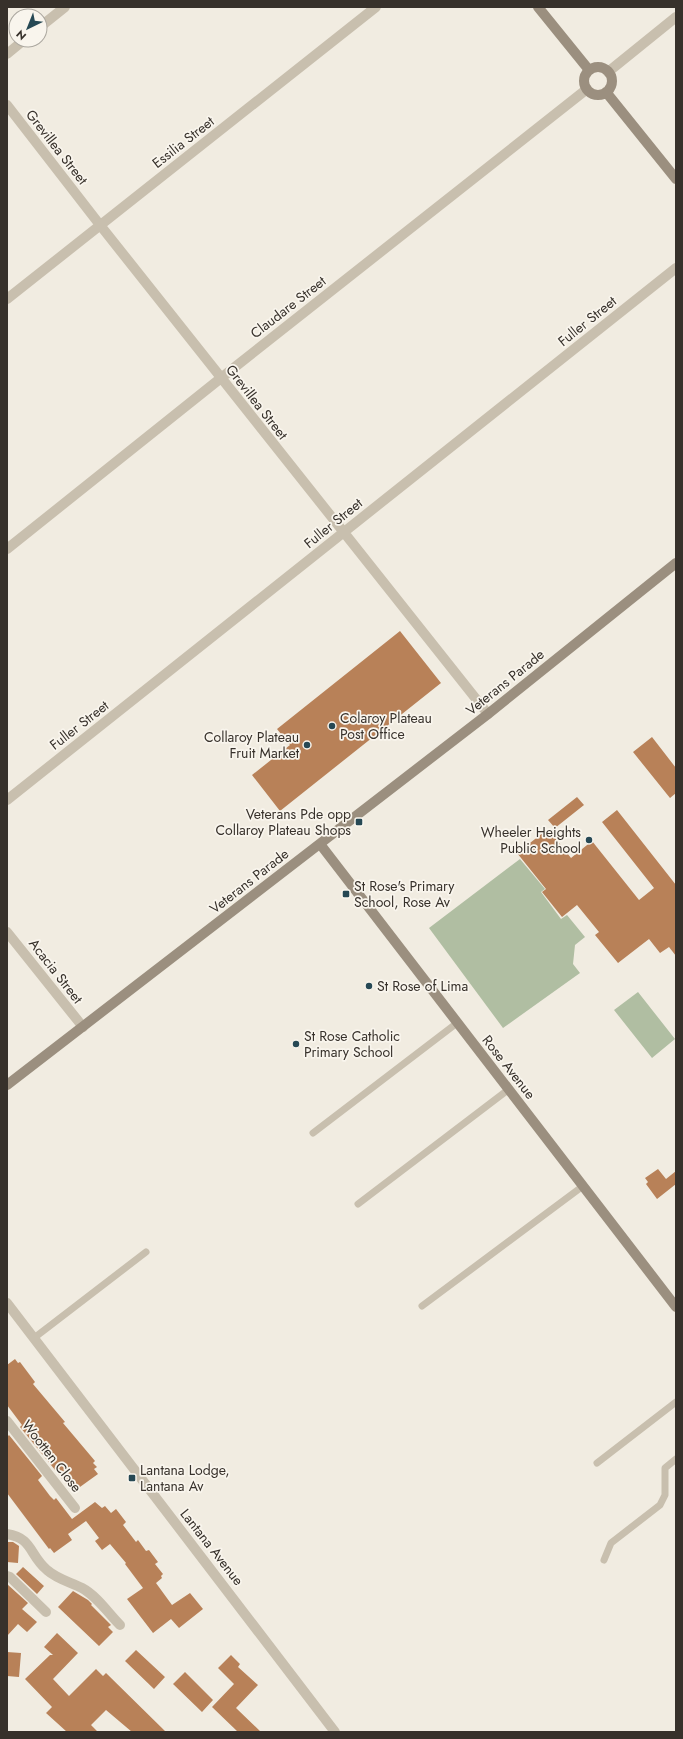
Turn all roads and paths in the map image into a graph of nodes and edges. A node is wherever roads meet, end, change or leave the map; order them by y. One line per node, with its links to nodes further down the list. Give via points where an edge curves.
1 (65, 7): 5 (street)
2 (376, 7): 12 (street, Essilia Street)
3 (538, 7): 6 (street)
4 (676, 17): 7 (street)
5 (48, 21)
6 (589, 70): 7 (street, via 601,67); 8 (street, via 584,77)
7 (608, 72): 9 (street, via 611,80)
8 (587, 89): 9 (street, via 593,94); 15 (street, Claudare Street)
9 (606, 92): 11 (street)
10 (7, 105): 12 (street, Grevillea Street)
11 (676, 179)
12 (100, 226): 14 (street, Essilia Street); 15 (street, Grevillea Street)
13 (676, 268): 16 (street, Fuller Street)
14 (7, 299)
15 (221, 378): 16 (street, Grevillea Street); 17 (street, Claudare Street)
16 (344, 533): 19 (street, Grevillea Street); 20 (street, Fuller Street)
17 (7, 549)
18 (676, 563): 19 (street, Veterans Parade)
19 (488, 714): 21 (street, Veterans Parade)
20 (7, 800)
21 (320, 844): 23 (street, Rose Avenue); 24 (street, Veterans Parade)
22 (7, 932): 24 (street, Acacia Street)
23 (457, 1023): 26 (street, Rose Avenue); 27 (lane)
24 (82, 1027): 25 (street, Veterans Parade)
25 (7, 1085)
26 (509, 1089): 28 (street, Rose Avenue); 29 (lane)
27 (313, 1133)
28 (583, 1186): 32 (street, Rose Avenue); 33 (lane)
29 (358, 1204)
30 (146, 1252): 34 (lane)
31 (7, 1303): 34 (street, Lantana Avenue)
32 (675, 1303)
33 (422, 1306)
34 (34, 1338): 45 (street, Lantana Avenue)
35 (676, 1402): 38 (lane)
36 (7, 1421): 39 (street, Wootten Close)
37 (676, 1459): 41 (lane, via 665,1468 665,1495 660,1505 611,1543)
38 (596, 1463)
39 (75, 1508)
40 (7, 1534): 44 (street, via 21,1537 41,1565 88,1592)
41 (604, 1560)
42 (7, 1576): 43 (street)
43 (46, 1612)
44 (120, 1625)
45 (335, 1732)

